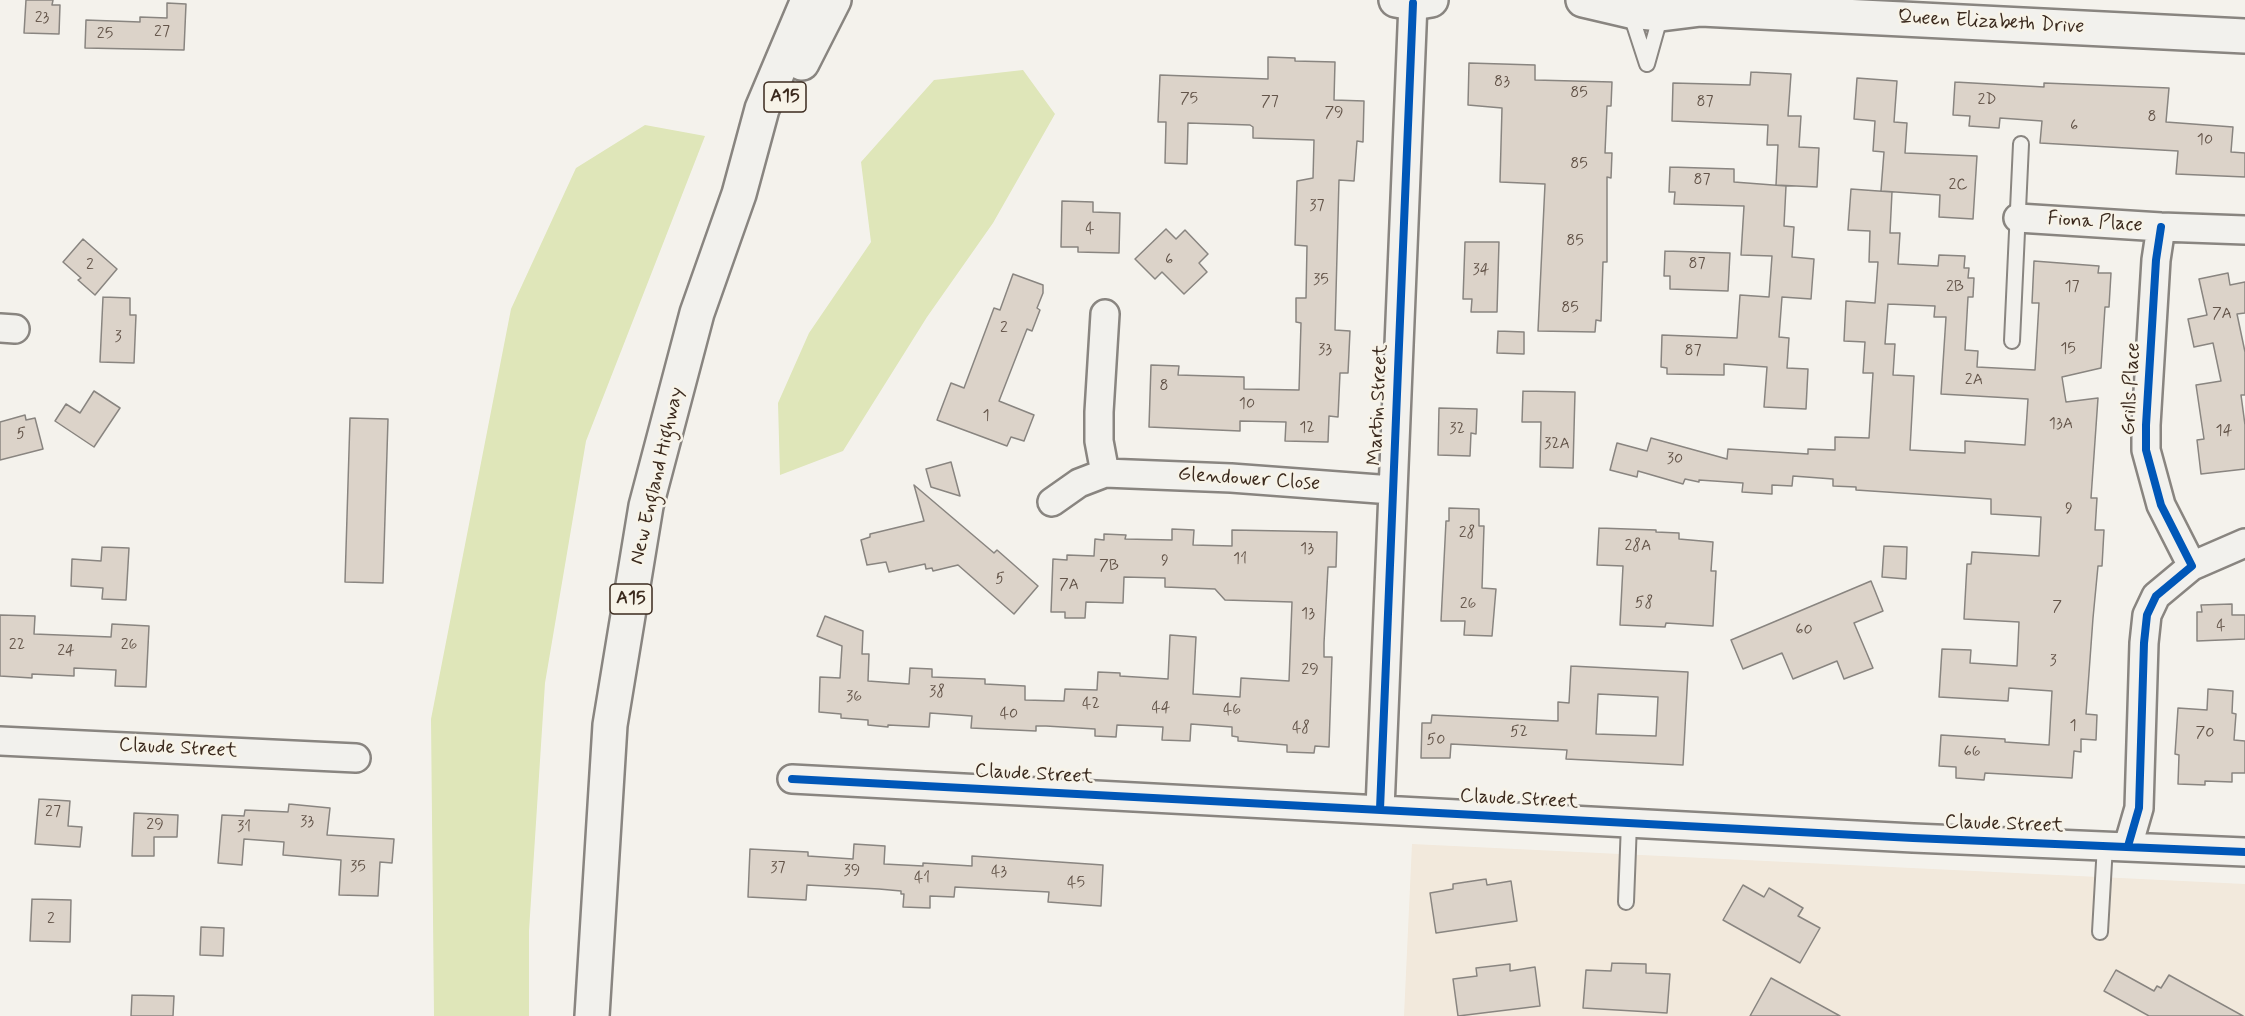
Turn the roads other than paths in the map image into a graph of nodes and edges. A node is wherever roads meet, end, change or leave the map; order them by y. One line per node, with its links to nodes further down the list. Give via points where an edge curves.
1 (808, 0): 8 (main road, New England Highway / A15, via 762,109)
2 (834, 0): 8 (main road, New England Highway / A15)
3 (1583, 0): 5 (main road, Queen Elizabeth Drive)
4 (1414, 1): 15 (street, Martin Street)
5 (1668, 8): 6 (main road, Queen Elizabeth Drive)
6 (2245, 36)
7 (2021, 144): 9 (lane)
8 (739, 194): 28 (main road, New England Highway / A15, via 697,313 646,506 610,725)
9 (2018, 218): 10 (street, Fiona Place); 13 (lane)
10 (2160, 227): 11 (street, Fiona Place); 18 (street, Grills Place, via 2146,450 2161,505)
11 (2245, 230)
12 (1105, 314): 14 (street, via 1099,441)
13 (2012, 341)
14 (1105, 473): 15 (street, Glendower Close); 16 (street, Glendower Close, via 1079,483)
15 (1392, 490): 22 (street, Martin Street)
16 (1052, 502)
17 (2245, 543): 18 (street)
18 (2192, 566): 24 (street, via 2156,596 2147,615 2139,807)
19 (0, 741): 20 (street, Claude Street)
20 (356, 758)
21 (792, 779): 22 (street, Claude Street)
22 (1380, 809): 23 (street, Claude Street)
23 (1629, 823): 24 (street, Claude Street); 26 (lane)
24 (2117, 846): 25 (street, Claude Street); 27 (lane)
25 (2245, 852)
26 (1626, 902)
27 (2100, 932)
28 (592, 1016)

